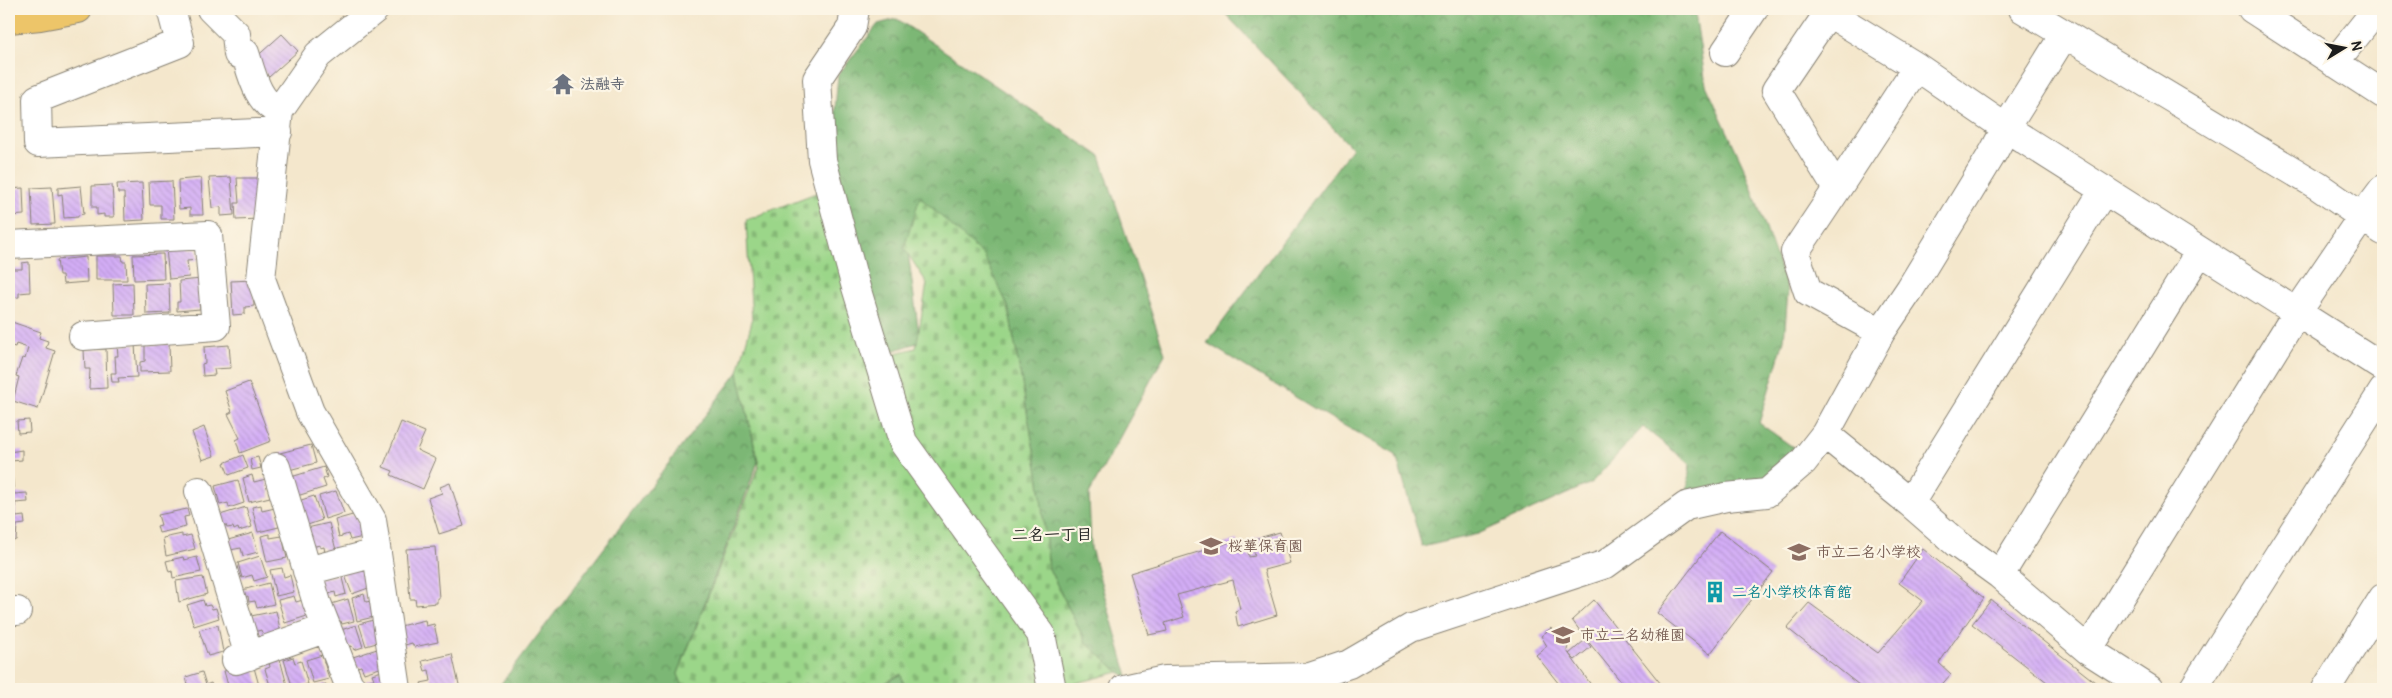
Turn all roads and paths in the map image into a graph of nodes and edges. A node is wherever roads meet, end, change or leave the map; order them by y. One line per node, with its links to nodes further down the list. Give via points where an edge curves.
1 (78, 9): 11 (main road)
2 (171, 9): 17 (street, via 180,43 37,99 38,143)
3 (211, 9): 17 (street, via 236,34 238,54 245,53 255,85)
4 (375, 9): 17 (street, via 318,55)
5 (855, 9): 42 (street, via 852,27 817,78 822,160 855,284 903,442 1041,634)
6 (1754, 9): 13 (street)
7 (2023, 9): 12 (street)
8 (2252, 9): 14 (street)
9 (2377, 9): 14 (street)
10 (1830, 11): 15 (street); 19 (street, via 1776,90)
11 (9, 19)
12 (2064, 35): 18 (street); 22 (street, via 2318,186)
13 (1725, 52)
14 (2334, 63): 16 (street)
15 (1917, 67): 18 (street); 19 (street)
16 (2383, 94)
17 (279, 121): 34 (street, via 261,279 310,412 372,520)
18 (2006, 128): 21 (street); 26 (street)
19 (1837, 189): 26 (street, via 1795,252 1808,292)
20 (2383, 189): 22 (street)
21 (2104, 190): 24 (street); 33 (street)
22 (2372, 224): 25 (street)
23 (9, 245): 27 (street, via 208,235 216,326)
24 (2200, 251): 25 (street); 36 (street)
25 (2298, 311): 28 (street); 39 (street)
26 (1881, 332): 30 (street)
27 (83, 336)
28 (2383, 367)
29 (2383, 391): 45 (street)
30 (1825, 434): 33 (street); 43 (street, via 1803,462 1767,493 1726,497 1686,506 1606,564 1411,628 1349,664 1310,677 1165,680)
31 (276, 467): 35 (street)
32 (199, 491): 38 (street, via 242,658)
33 (1910, 503): 36 (street, via 1956,544)
34 (376, 553): 35 (street); 41 (street)
35 (307, 571): 38 (street)
36 (2000, 575): 39 (street)
37 (2383, 598): 46 (street)
38 (327, 628): 40 (street)
39 (2088, 650): 44 (street)
40 (353, 689)
41 (398, 689)
42 (1052, 689)
43 (1124, 689)
44 (2149, 689)
45 (2193, 689)
46 (2326, 689)

